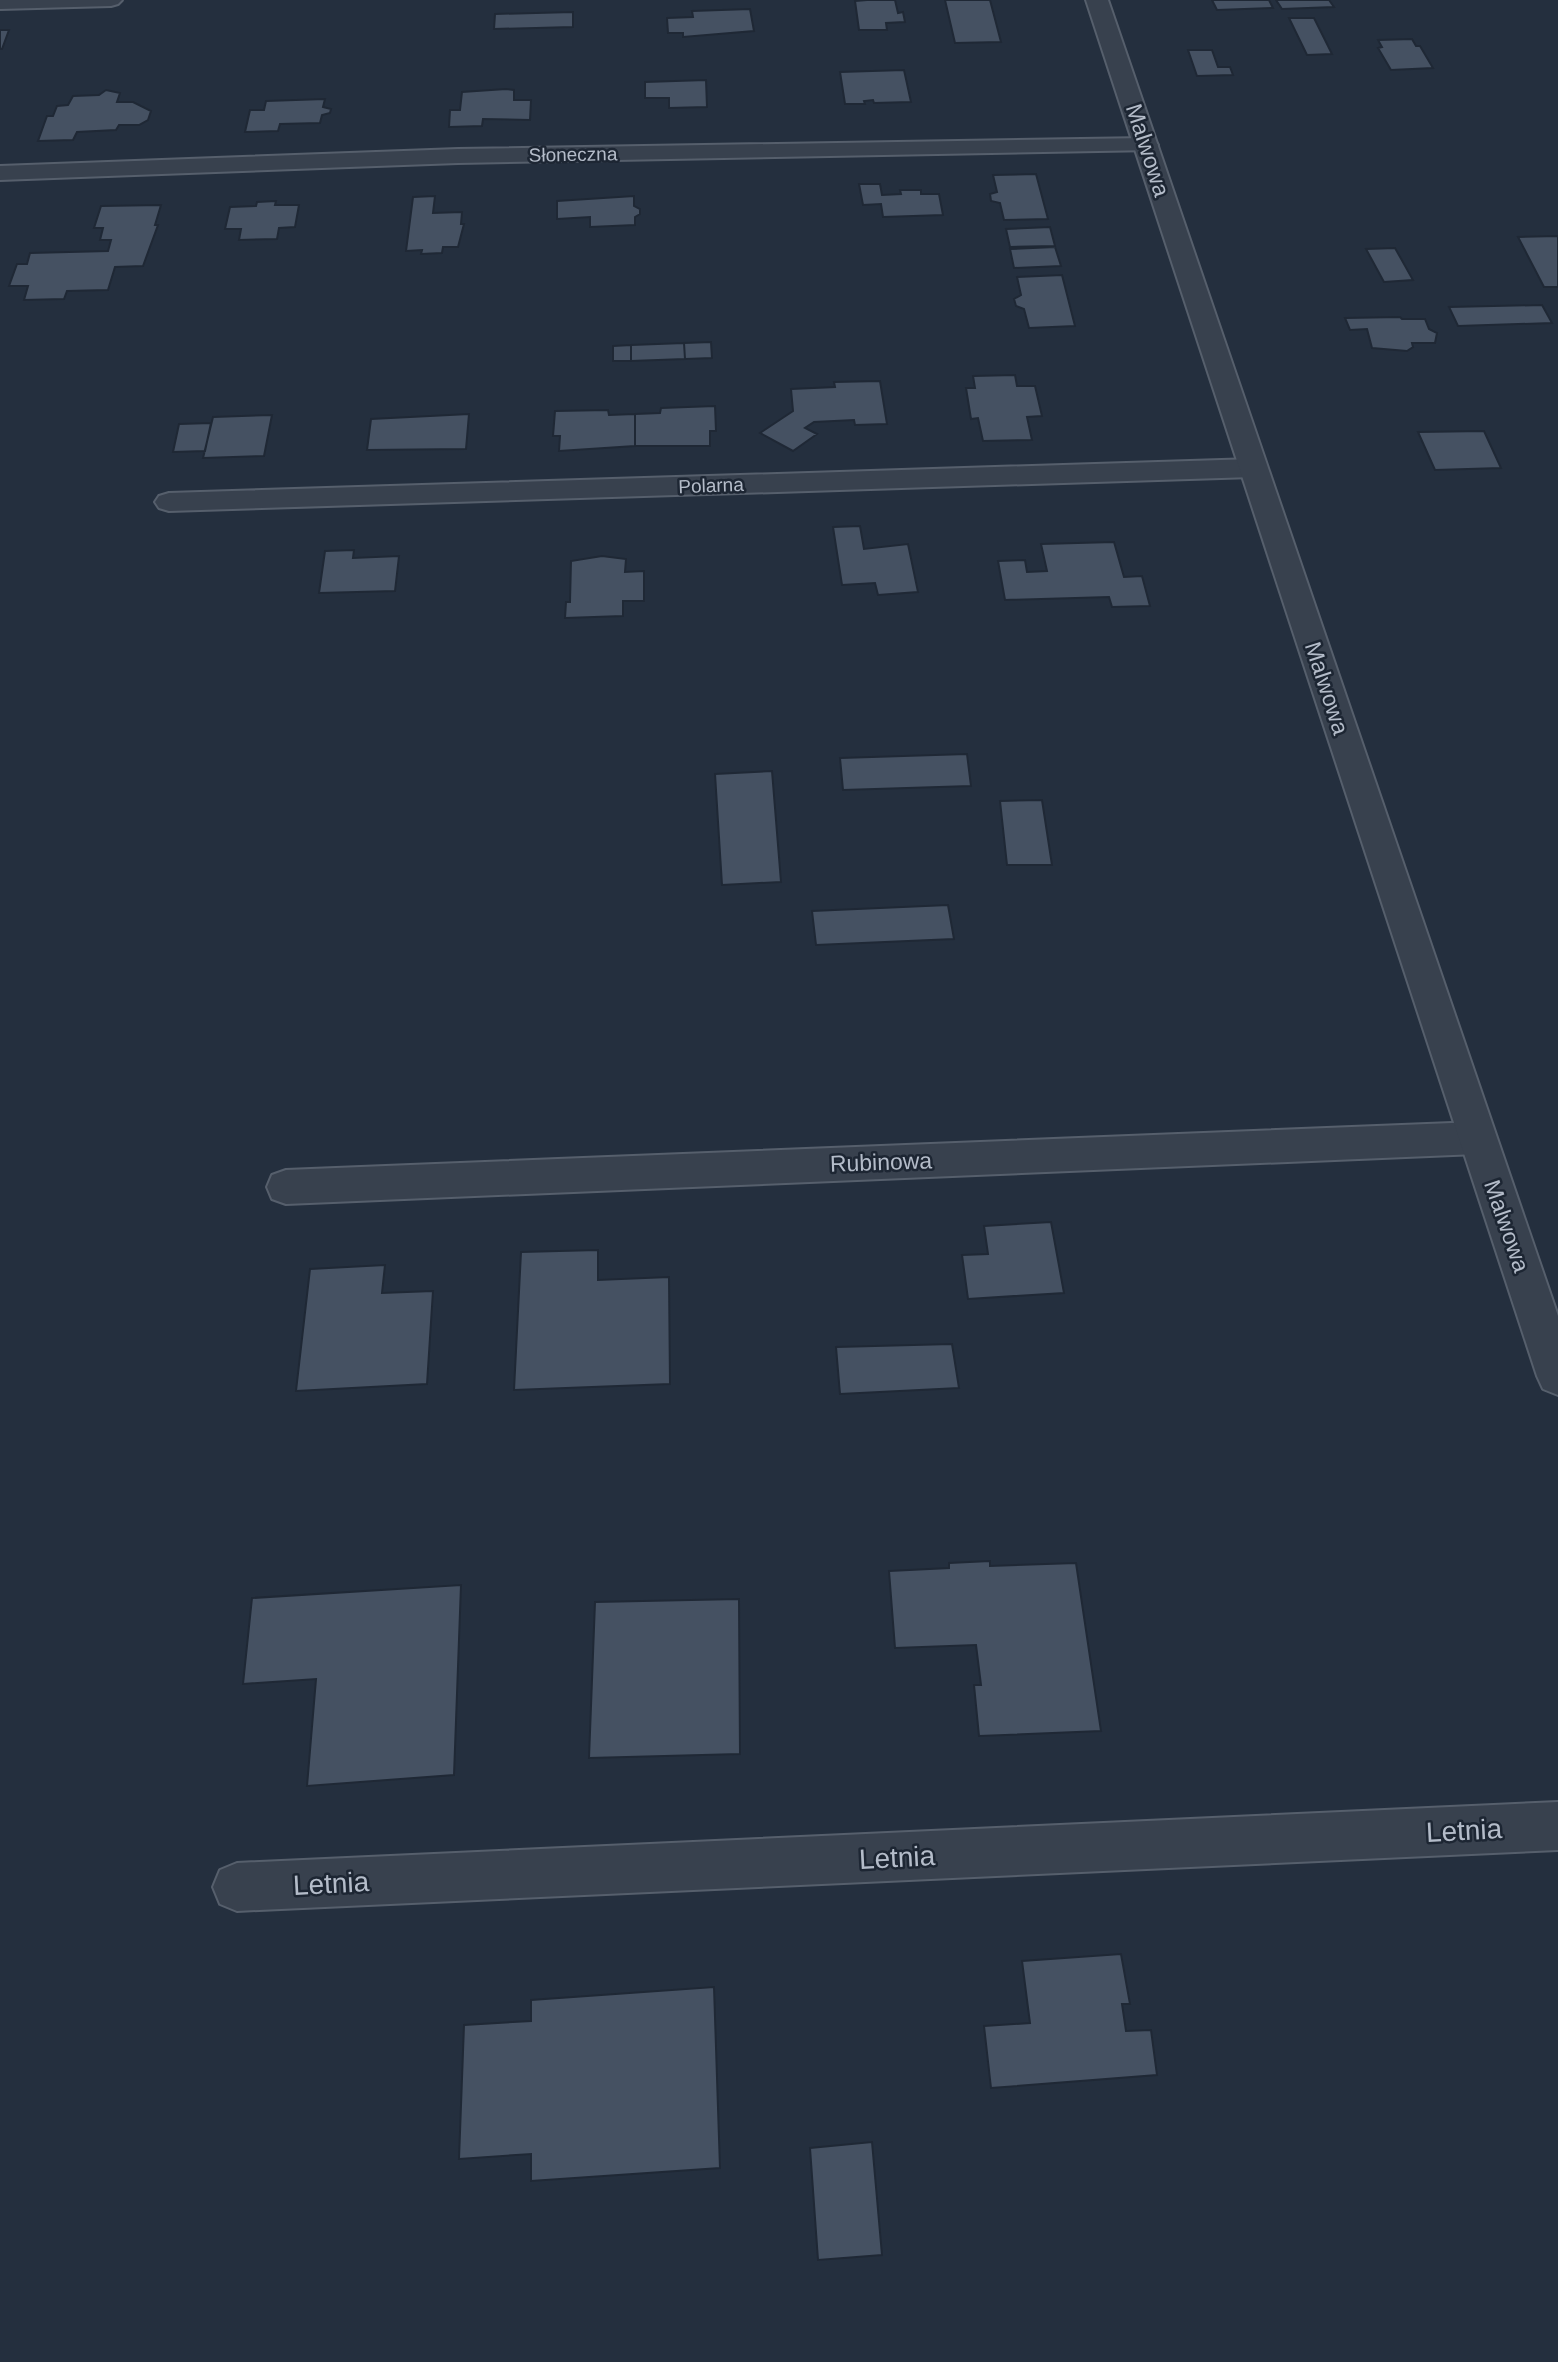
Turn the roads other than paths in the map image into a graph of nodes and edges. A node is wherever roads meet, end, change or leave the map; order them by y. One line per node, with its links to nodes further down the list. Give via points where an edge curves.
1 (111, 0): 3 (street)
2 (1097, 0): 4 (street, Malwowa)
3 (0, 3)
4 (1146, 145): 5 (street, Słoneczna, via 458,156); 6 (street, Malwowa)
5 (0, 173)
6 (1253, 468): 7 (street, Polarna); 8 (street, Malwowa)
7 (169, 502)
8 (1477, 1138): 9 (street, Rubinowa); 10 (street, Malwowa)
9 (286, 1187)
10 (1558, 1376)
11 (1558, 1826): 12 (street, Letnia)
12 (237, 1887)

